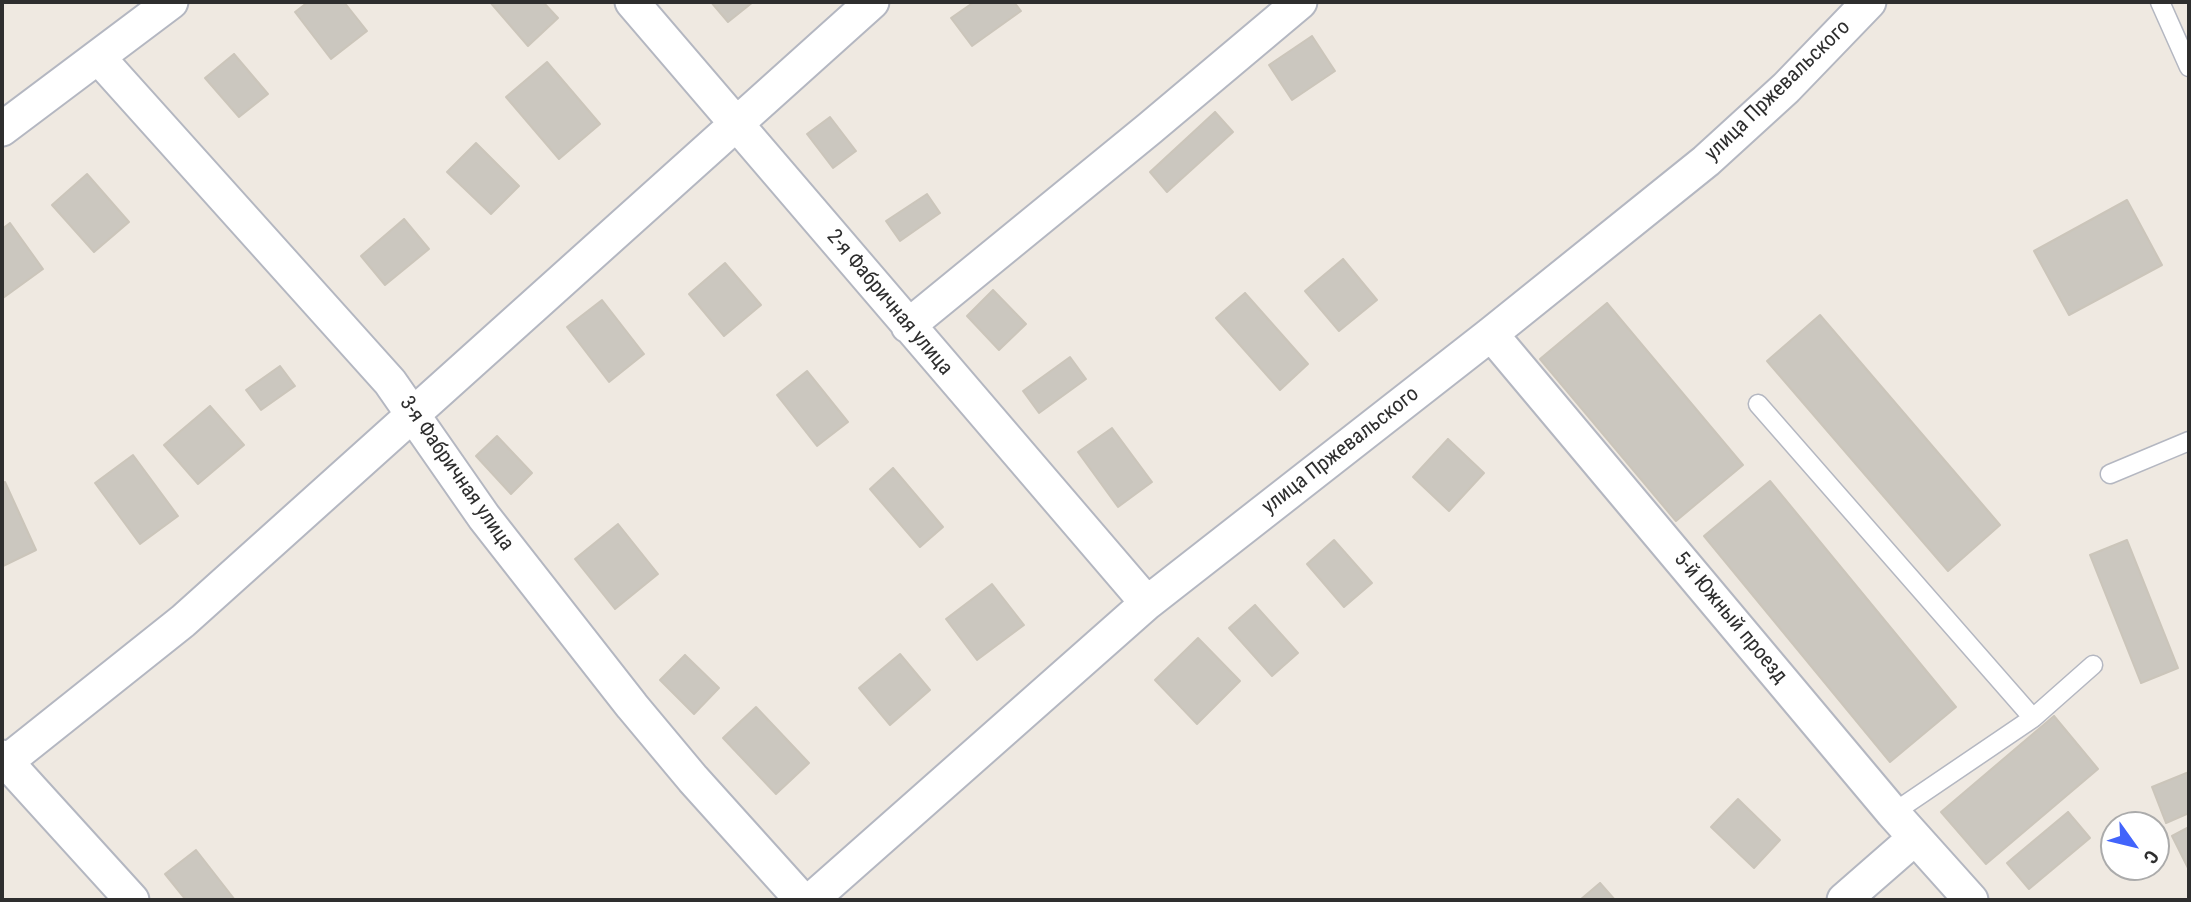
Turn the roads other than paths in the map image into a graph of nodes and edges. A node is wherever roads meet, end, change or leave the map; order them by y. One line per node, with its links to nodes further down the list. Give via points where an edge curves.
1 (171, 2): 7 (street)
2 (632, 2): 9 (street, 2-я Фабричная улица)
3 (872, 2): 9 (street)
4 (1300, 2): 11 (street)
5 (1869, 2): 12 (street, улица Пржевальского, via 1744,128)
6 (2160, 2): 8 (lane)
7 (98, 57): 10 (street); 14 (street, 3-я Фабричная улица, via 378,367)
8 (2189, 66)
9 (738, 123): 11 (street, 2-я Фабричная улица); 14 (street)
10 (2, 129)
11 (908, 326): 17 (street, 2-я Фабричная улица)
12 (1491, 334): 17 (street, улица Пржевальского); 21 (street, 5-й Южный проезд)
13 (1758, 404): 19 (lane)
14 (413, 413): 20 (street, via 183,621); 24 (street, 3-я Фабричная улица, via 484,517 624,695)
15 (2189, 441): 16 (lane)
16 (2110, 474)
17 (1147, 603): 25 (street, улица Пржевальского)
18 (2093, 665): 19 (lane)
19 (2033, 718): 21 (lane)
20 (4, 760): 23 (street)
21 (1893, 813): 22 (street, 5-й Южный проезд)
22 (1915, 838): 26 (street); 27 (street, 5-й Южный проезд)
23 (132, 900)
24 (802, 900)
25 (811, 900)
26 (1844, 900)
27 (1971, 900)

